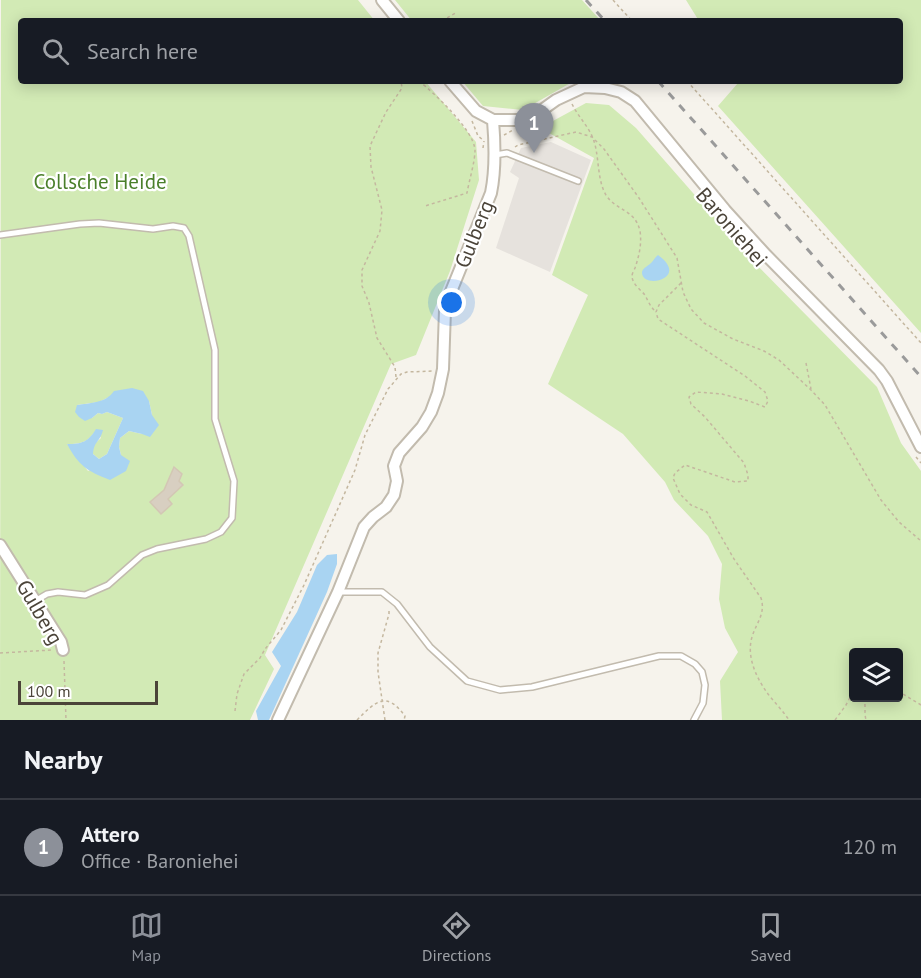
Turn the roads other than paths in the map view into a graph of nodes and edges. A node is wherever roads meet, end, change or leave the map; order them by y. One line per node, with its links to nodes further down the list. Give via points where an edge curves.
1 (382, 0): 2 (street)
2 (397, 18)
3 (453, 84): 4 (street, via 476,111)
4 (493, 120): 5 (street, Gulberg, via 489,140); 8 (street, Baroniehei, via 521,120 535,115 584,87 621,92 635,101 725,210 879,370)
5 (495, 155): 6 (lane, via 507,153); 10 (street, Gulberg, via 491,193 445,310 438,393 422,427 399,453 394,466 394,495 364,527)
6 (578, 181)
7 (0, 235): 11 (lane, via 99,223 184,228 214,350 215,419 234,481 232,518 221,532 142,555 108,585 85,595 58,592)
8 (918, 451)
9 (0, 545): 11 (street, Gulberg)
10 (338, 592): 13 (street, Gulberg); 14 (lane, via 382,592 397,604 430,647 467,681 500,690 532,687 659,656 681,656 702,672 705,685 703,703)
11 (35, 601): 12 (street, Gulberg)
12 (63, 650)
13 (278, 720)
14 (694, 720)

